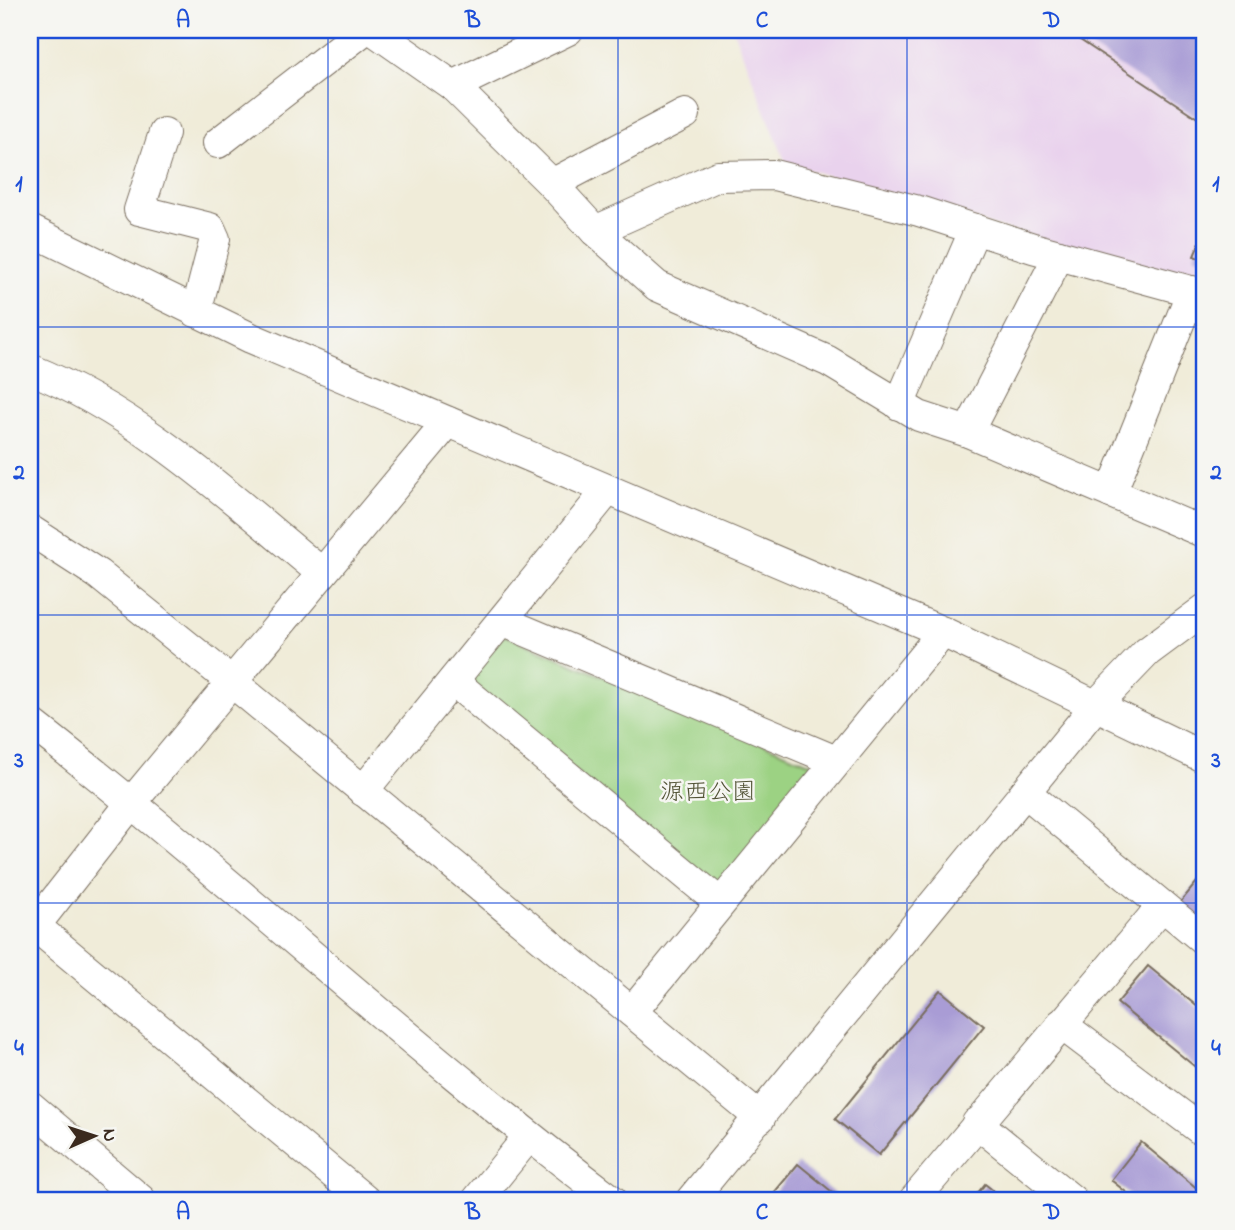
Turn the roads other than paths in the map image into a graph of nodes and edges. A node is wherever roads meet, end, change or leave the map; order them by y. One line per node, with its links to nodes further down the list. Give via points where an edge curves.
1 (364, 30): 7 (street)
2 (373, 30): 4 (street)
3 (568, 30): 4 (street)
4 (453, 86): 8 (street)
5 (685, 114): 8 (street)
6 (164, 133): 14 (street, via 138,209 210,228 215,239)
7 (218, 143)
8 (552, 184): 11 (street)
9 (975, 229): 11 (street, via 774,175 718,176); 12 (street); 16 (street)
10 (30, 230): 14 (street)
11 (594, 231): 16 (street, via 657,286 828,360)
12 (1046, 251): 13 (street); 18 (street)
13 (1198, 293): 20 (street)
14 (196, 312): 17 (street)
15 (30, 369): 23 (street, via 65,383 139,428)
16 (899, 405): 18 (street)
17 (448, 422): 19 (street); 23 (street)
18 (968, 432): 20 (street)
19 (607, 491): 25 (street); 26 (street)
20 (1111, 493): 22 (street)
21 (30, 530): 28 (street, via 98,574)
22 (1205, 533)
23 (322, 573): 28 (street)
24 (1205, 609): 29 (street, via 1147,652)
25 (502, 621): 27 (street); 32 (street)
26 (943, 632): 29 (street); 32 (street)
27 (453, 681): 33 (street); 36 (street)
28 (232, 682): 33 (street); 35 (street)
29 (1097, 704): 31 (street); 34 (street)
30 (30, 722): 35 (street)
31 (1205, 758)
32 (836, 761): 36 (street)
33 (363, 791): 40 (street)
34 (1026, 792): 37 (street); 43 (street)
35 (132, 802): 38 (street); 46 (street)
36 (720, 903): 40 (street)
37 (1162, 906): 39 (street); 41 (street)
38 (32, 929): 48 (street)
39 (1205, 941)
40 (632, 1012): 43 (street)
41 (1061, 1024): 44 (street); 45 (street)
42 (30, 1106): 47 (street)
43 (760, 1118): 51 (street)
44 (977, 1123): 52 (street); 53 (street)
45 (1205, 1133)
46 (528, 1137): 49 (street); 50 (street)
47 (141, 1200)
48 (365, 1200)
49 (477, 1200)
50 (612, 1200)
51 (691, 1200)
52 (914, 1200)
53 (1072, 1200)

